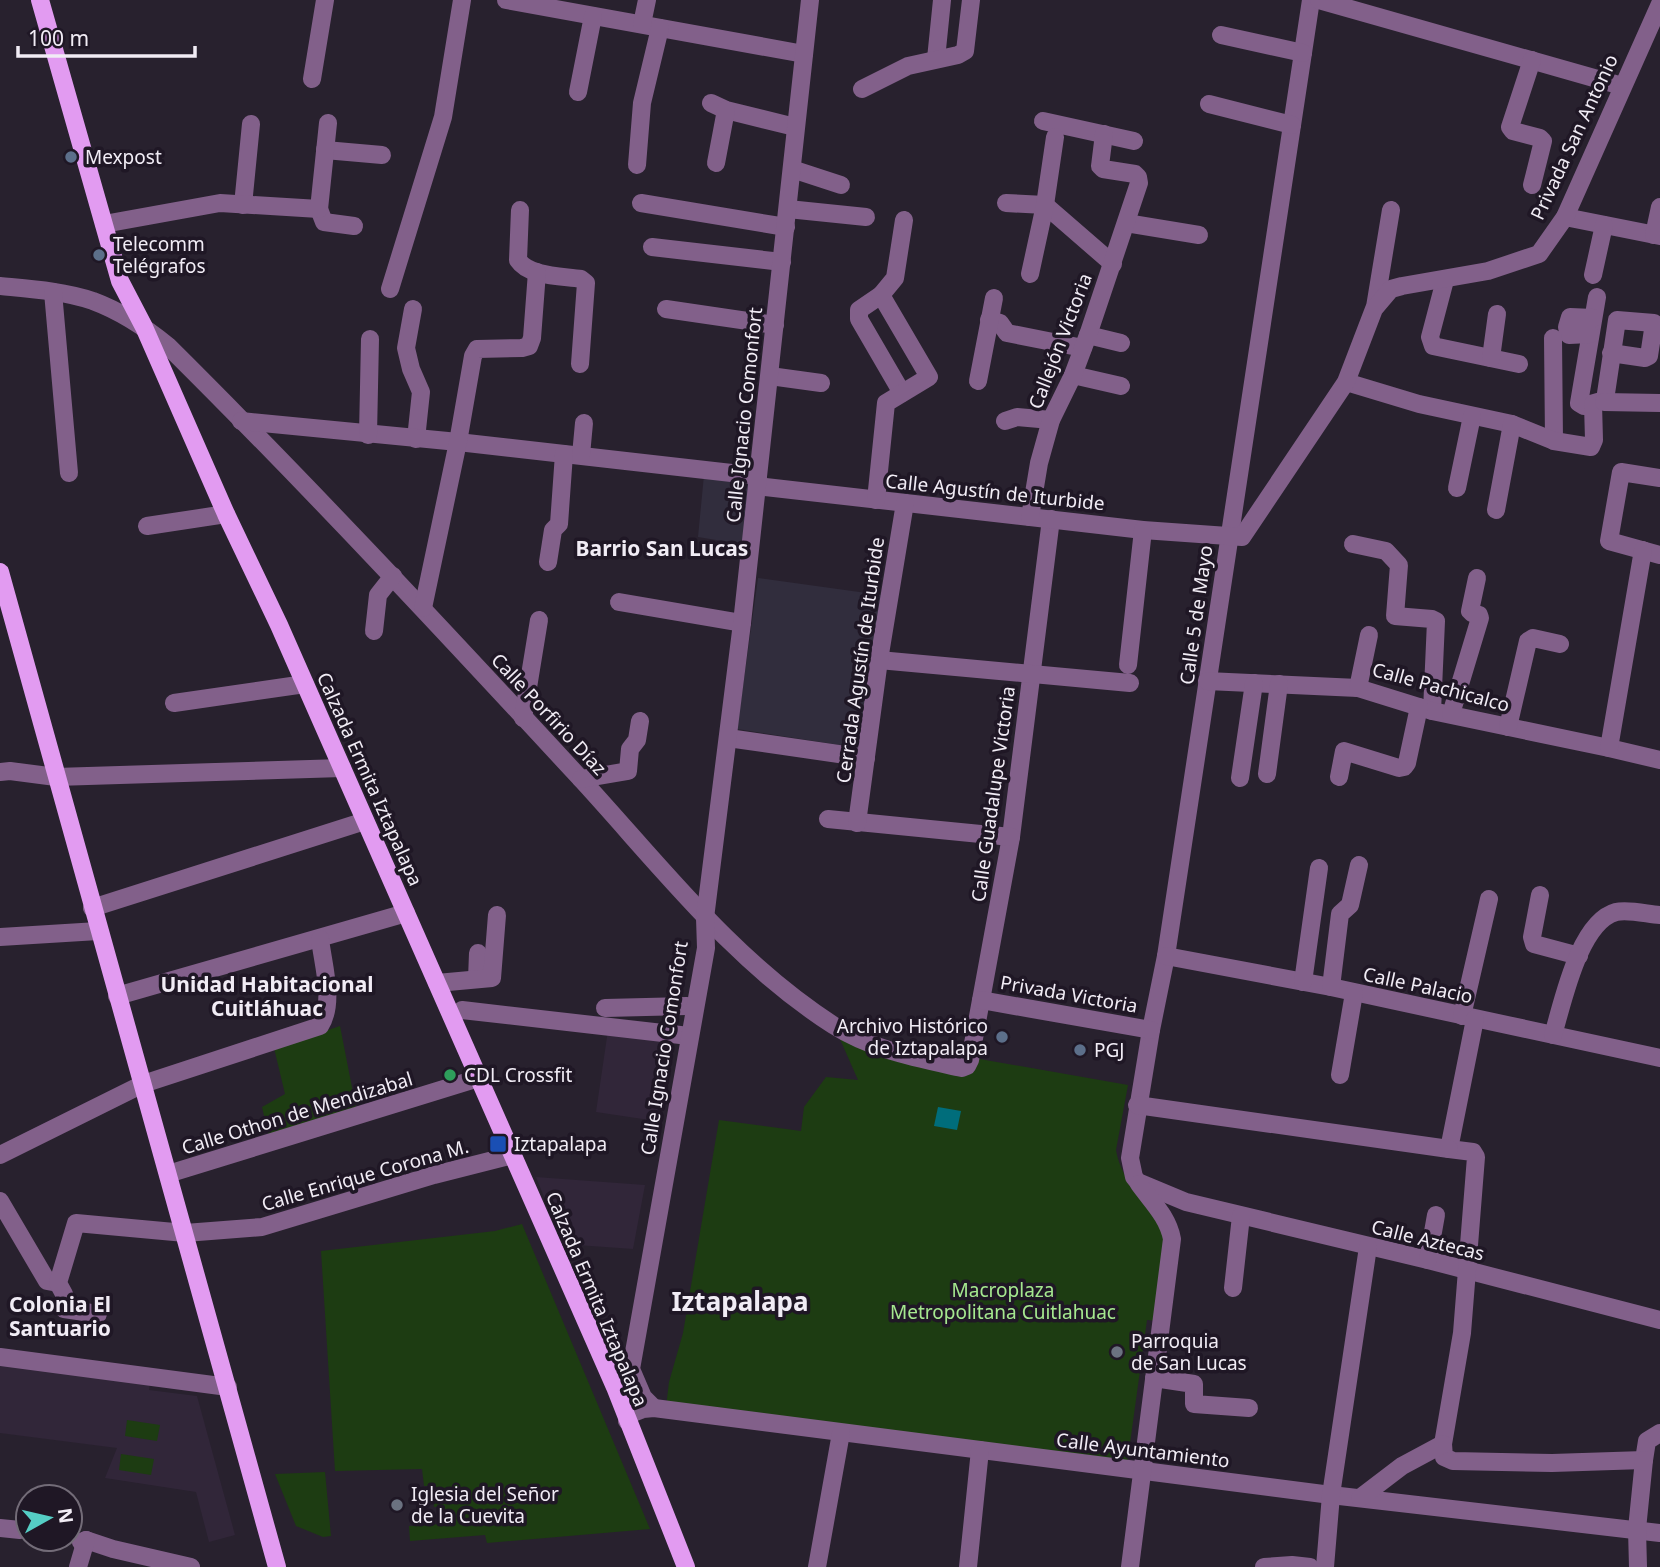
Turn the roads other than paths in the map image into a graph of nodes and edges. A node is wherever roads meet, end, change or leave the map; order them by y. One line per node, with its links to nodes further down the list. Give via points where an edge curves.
1 (40, 0): 53 (main road, Calzada Ermita Iztapalapa)
2 (325, 0): 20 (street)
3 (462, 0): 67 (street, via 443,117)
4 (506, 0): 12 (street)
5 (647, 0): 13 (street)
6 (810, 0): 17 (street, Calle Ignacio Comonfort)
7 (942, 0): 18 (street)
8 (971, 0): 18 (street, via 965,51)
9 (1311, 0): 16 (street, Calle 5 de Mayo)
10 (1319, 0): 19 (street)
11 (1660, 4): 21 (street, Privada San Antonio)
12 (593, 16): 13 (street); 23 (street)
13 (642, 24): 14 (street)
14 (660, 28): 17 (street); 36 (street, via 642,103)
15 (1221, 35): 16 (street)
16 (1303, 53): 28 (street, Calle 5 de Mayo)
17 (804, 54): 29 (street, Calle Ignacio Comonfort)
18 (936, 59): 22 (street, via 908,66)
19 (1532, 60): 21 (street); 39 (street, via 1510,127 1543,141)
20 (312, 79)
21 (1622, 86): 50 (street, Privada San Antonio)
22 (862, 89)
23 (578, 92)
24 (1209, 104): 28 (street)
25 (1043, 121): 30 (street)
26 (328, 123): 33 (street)
27 (251, 124): 42 (street)
28 (1292, 125): 119 (street, Calle 5 de Mayo)
29 (795, 127): 35 (street, via 719,107); 37 (street, Calle Ignacio Comonfort)
30 (1104, 134): 32 (street); 52 (street, Callejón Victoria, via 1100,166 1138,177)
31 (1055, 137): 43 (street)
32 (1134, 141)
33 (325, 150): 34 (street); 45 (street)
34 (382, 155)
35 (716, 163)
36 (637, 165)
37 (792, 169): 38 (street); 46 (street, Calle Ignacio Comonfort)
38 (841, 185)
39 (1532, 185)
40 (641, 202): 56 (street)
41 (1006, 203): 43 (street)
42 (243, 205): 45 (street); 53 (street, via 220,203)
43 (1045, 205): 61 (street); 63 (street)
44 (1660, 207): 58 (street)
45 (319, 209): 55 (street, via 324,222)
46 (788, 209): 49 (street); 56 (street, Calle Ignacio Comonfort)
47 (520, 210): 62 (street, via 518,260 522,267)
48 (1391, 210): 74 (street)
49 (866, 217)
50 (1565, 217): 54 (street); 65 (street, Privada San Antonio, via 1539,254)
51 (904, 220): 69 (street, via 895,278)
52 (1126, 223): 57 (street); 61 (street, Callejón Victoria)
53 (104, 224): 78 (main road, Calzada Ermita Iztapalapa, via 120,281)
54 (1604, 225): 58 (street); 64 (street)
55 (354, 226)
56 (786, 228): 60 (street, Calle Ignacio Comonfort)
57 (1199, 235)
58 (1657, 235)
59 (652, 247): 60 (street)
60 (782, 262): 77 (street, Calle Ignacio Comonfort)
61 (1113, 264): 81 (street, Callejón Victoria)
62 (537, 272): 85 (street, via 586,283); 105 (street, via 529,346 477,349)
63 (1030, 274)
64 (1593, 275)
65 (1445, 280): 74 (street, Privada San Antonio, via 1391,289); 84 (street, via 1430,342)
66 (0, 286): 68 (street, Calle Porfirio Díaz)
67 (390, 289)
68 (53, 292): 78 (street, Calle Porfirio Díaz, via 93,302); 107 (street)
69 (881, 295): 93 (street, via 859,310 859,319); 93 (street, via 929,377)
70 (1597, 297): 95 (street, via 1579,403)
71 (994, 298): 76 (street)
72 (413, 309): 103 (street, via 406,348 421,392)
73 (666, 309): 77 (street)
74 (1374, 309): 90 (street, Privada San Antonio)
75 (1497, 314): 84 (street)
76 (989, 320): 81 (street, via 1000,323 1007,333); 89 (street)
77 (775, 325): 88 (street, Calle Ignacio Comonfort)
78 (144, 327): 98 (street, Calle Porfirio Díaz); 114 (main road, Calzada Ermita Iztapalapa)
79 (1553, 338): 104 (street)
80 (370, 339): 102 (street)
81 (1086, 341): 82 (street); 87 (street, Callejón Victoria)
82 (1121, 344)
83 (1611, 353): 83 (street, via 1617,320 1655,325 1649,356); 95 (street)
84 (1491, 358): 86 (street)
85 (580, 364)
86 (1519, 364)
87 (1073, 375): 92 (street); 97 (street, Callejón Victoria)
88 (770, 376): 91 (street); 109 (street, Calle Ignacio Comonfort)
89 (978, 381)
90 (1346, 382): 96 (street); 119 (street, Privada San Antonio, via 1242,537)
91 (821, 383)
92 (1121, 386)
93 (902, 393): 111 (street, via 886,403)
94 (1660, 402): 95 (street)
95 (1598, 403): 104 (street, via 1591,447)
96 (1472, 416): 101 (street); 110 (street)
97 (1051, 420): 99 (street, via 1017,417); 115 (street, Callejón Victoria)
98 (242, 421): 102 (street, Calle Agustín de Iturbide); 124 (street, Calle Porfirio Díaz)
99 (1005, 421)
100 (584, 423): 106 (street)
101 (1512, 424): 104 (street); 113 (street)
102 (368, 435): 103 (street, Calle Agustín de Iturbide)
103 (416, 439): 105 (street, Calle Agustín de Iturbide)
104 (1554, 441)
105 (458, 442): 106 (street, Calle Agustín de Iturbide); 127 (street)
106 (573, 455): 109 (street, Calle Agustín de Iturbide); 122 (street)
107 (69, 473)
108 (1660, 478): 121 (street, via 1622,472 1609,541)
109 (758, 481): 111 (street, Calle Agustín de Iturbide); 130 (street, Calle Ignacio Comonfort)
110 (1457, 488)
111 (876, 500): 112 (street, Calle Agustín de Iturbide)
112 (905, 503): 115 (street, Calle Agustín de Iturbide); 134 (street, Cerrada Agustín de Iturbide)
113 (1496, 510)
114 (226, 514): 117 (street); 138 (main road, Calzada Ermita Iztapalapa)
115 (1030, 517): 116 (street, Calle Agustín de Iturbide)
116 (1051, 519): 118 (street, Calle Agustín de Iturbide); 135 (street, Calle Guadalupe Victoria)
117 (147, 526)
118 (1143, 530): 119 (street, Calle Agustín de Iturbide); 135 (street, via 1129,674)
119 (1229, 536): 136 (street, Calle 5 de Mayo)
120 (1353, 544): 142 (street, via 1386,551 1399,565 1395,616 1436,621)
121 (1651, 553): 148 (street)
122 (548, 562)
123 (0, 572): 128 (main road)
124 (393, 576): 127 (street, Calle Porfirio Díaz); 131 (street, via 378,595)
125 (1477, 578): 143 (street, via 1471,611 1480,618)
126 (619, 602): 130 (street)
127 (423, 608): 144 (street, Calle Porfirio Díaz)
128 (6, 619): 154 (main road)
129 (539, 620): 144 (street)
130 (742, 623): 147 (street, Calle Ignacio Comonfort)
131 (374, 631)
132 (1369, 635): 140 (street)
133 (1560, 644): 146 (street, via 1528,641)
134 (879, 660): 135 (street); 149 (street, Cerrada Agustín de Iturbide)
135 (1031, 674): 161 (street, Calle Guadalupe Victoria)
136 (1208, 681): 137 (street, Calle Pachicalco); 175 (street, Calle 5 de Mayo)
137 (1254, 683): 139 (street, Calle Pachicalco); 156 (street)
138 (305, 684): 141 (street); 151 (main road, Calzada Ermita Iztapalapa)
139 (1279, 684): 140 (street, Calle Pachicalco); 153 (street)
140 (1358, 688): 142 (street, Calle Pachicalco)
141 (174, 703)
142 (1426, 709): 143 (street, Calle Pachicalco); 155 (street, via 1404,767 1344,751)
143 (1451, 715): 146 (street, Calle Pachicalco)
144 (523, 718): 157 (street, Calle Porfirio Díaz)
145 (640, 721): 157 (street, via 628,771)
146 (1508, 727): 148 (street, Calle Pachicalco)
147 (728, 738): 149 (street); 170 (street, Calle Ignacio Comonfort)
148 (1609, 748): 150 (street, Calle Pachicalco)
149 (866, 758): 160 (street, Cerrada Agustín de Iturbide)
150 (1660, 760)
151 (342, 768): 154 (street); 159 (main road, Calzada Ermita Iztapalapa)
152 (0, 772): 154 (street)
153 (1267, 774)
154 (56, 777): 166 (main road)
155 (1339, 777)
156 (1240, 778)
157 (581, 779): 170 (street, Calle Porfirio Díaz)
158 (828, 820): 160 (street)
159 (365, 821): 166 (street); 167 (main road, Calzada Ermita Iztapalapa)
160 (857, 823): 161 (street)
161 (1011, 836): 184 (street, Calle Guadalupe Victoria)
162 (1359, 865): 180 (street, via 1350,905 1340,914)
163 (1319, 868): 178 (street)
164 (1540, 895): 176 (street, via 1534,944)
165 (1489, 899): 188 (street)
166 (92, 908): 171 (main road)
167 (406, 913): 173 (street); 179 (main road, Calzada Ermita Iztapalapa)
168 (497, 915): 177 (street, via 492,978)
169 (1660, 915): 176 (street, via 1617,912 1598,921)
170 (704, 927): 185 (street, Calle Ignacio Comonfort); 191 (street, Calle Ignacio Comonfort, via 705,948); 194 (street, Calle Porfirio Díaz, via 834,1026 861,1041)
171 (98, 931): 172 (street); 182 (main road)
172 (0, 937)
173 (320, 939): 182 (street); 197 (street, via 326,993 320,1026)
174 (478, 953): 177 (street)
175 (1166, 956): 178 (street, Calle Palacio); 183 (street, Calle 5 de Mayo)
176 (1579, 956): 192 (street)
177 (477, 979): 179 (street)
178 (1303, 982): 180 (street, Calle Palacio)
179 (437, 983): 196 (main road, Calzada Ermita Iztapalapa)
180 (1331, 987): 181 (street, Calle Palacio)
181 (1354, 993): 188 (street, Calle Palacio); 195 (street)
182 (117, 996): 197 (main road)
183 (1157, 998): 189 (street, via 1143,1014); 190 (street, Calle 5 de Mayo)
184 (981, 1000): 189 (street, Privada Victoria); 194 (street, Calle Guadalupe Victoria, via 970,1060)
185 (687, 1006): 186 (street); 191 (street, Calle Ignacio Comonfort)
186 (605, 1008)
187 (462, 1010): 191 (street)
188 (1469, 1018): 192 (street, Calle Palacio); 199 (street)
189 (1124, 1025): 190 (street, Privada Victoria)
190 (1151, 1030): 198 (street, Calle 5 de Mayo)
191 (685, 1035): 218 (street, Calle Ignacio Comonfort); 219 (street, Calle Ignacio Comonfort, via 631,1369 643,1397)
192 (1553, 1035): 193 (street, Calle Palacio)
193 (1660, 1058)
194 (962, 1068)
195 (1340, 1075)
196 (479, 1078): 201 (main road, Calzada Ermita Iztapalapa); 202 (street, Calle Othon de Mendizabal)
197 (143, 1084): 200 (street); 202 (main road)
198 (1137, 1105): 199 (street); 203 (street, Calle 5 de Mayo, via 1130,1158)
199 (1449, 1149): 210 (street, via 1476,1154)
200 (0, 1155)
201 (513, 1155): 207 (street, Calle Enrique Corona M., via 262,1227); 218 (main road, Calzada Ermita Iztapalapa)
202 (168, 1174): 207 (main road)
203 (1138, 1182): 206 (street, Calle Aztecas, via 1186,1202); 216 (street, via 1170,1227 1172,1239)
204 (0, 1201): 211 (street, via 47,1281)
205 (1436, 1215): 209 (street)
206 (1241, 1216): 208 (street, Calle Aztecas); 212 (street)
207 (185, 1233): 211 (street, Calle Enrique Corona M., via 76,1223); 217 (main road)
208 (1368, 1247): 209 (street, Calle Aztecas); 228 (street)
209 (1428, 1260): 210 (street, Calle Aztecas)
210 (1467, 1270): 214 (street, Calle Aztecas); 224 (street, via 1462,1333)
211 (58, 1283): 213 (street, via 64,1309)
212 (1233, 1288)
213 (98, 1314)
214 (1660, 1320)
215 (0, 1357): 217 (street)
216 (1154, 1378): 220 (street, via 1194,1384 1194,1404); 227 (street)
217 (228, 1387): 235 (main road)
218 (615, 1387): 221 (main road, Calzada Ermita Iztapalapa)
219 (654, 1408): 221 (street, via 629,1414); 222 (street, Calle Ayuntamiento)
220 (1249, 1408)
221 (627, 1421): 236 (main road, Calzada Ermita Iztapalapa)
222 (841, 1433): 225 (street, Calle Ayuntamiento); 237 (street)
223 (1660, 1433): 226 (street, via 1647,1441)
224 (1443, 1444): 226 (street, via 1444,1457 1453,1461); 229 (street, via 1402,1466)
225 (980, 1450): 227 (street, Calle Ayuntamiento); 238 (street)
226 (1644, 1460): 230 (street)
227 (1141, 1471): 228 (street, Calle Ayuntamiento); 239 (street)
228 (1331, 1495): 229 (street, Calle Ayuntamiento); 241 (street)
229 (1360, 1498): 230 (street, Calle Ayuntamiento)
230 (1637, 1530): 231 (street, Calle Ayuntamiento); 242 (street)
231 (1660, 1533)
232 (1297, 1566): 240 (street)
233 (78, 1567): 234 (street, via 83,1541)
234 (188, 1567)
235 (277, 1567)
236 (686, 1567)
237 (817, 1567)
238 (968, 1567)
239 (1130, 1567)
240 (1264, 1567)
241 (1325, 1567)
242 (1638, 1567)

